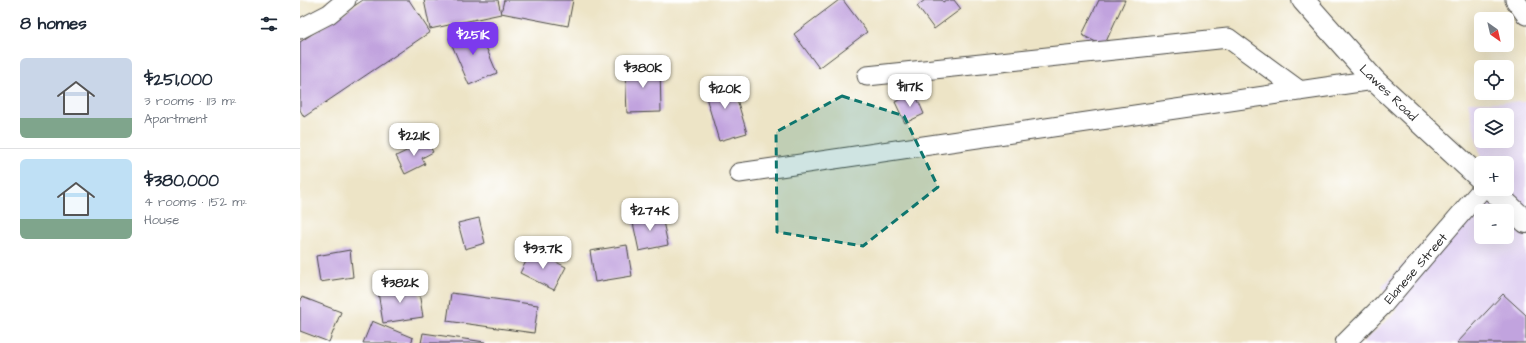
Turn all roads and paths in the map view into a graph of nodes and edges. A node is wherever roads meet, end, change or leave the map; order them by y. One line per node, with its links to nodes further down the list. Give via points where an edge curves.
1 (1303, 0): 7 (main road, Lawes Road)
2 (1515, 0): 4 (street)
3 (344, 1): 5 (street, via 329,14)
4 (1526, 15)
5 (300, 29)
6 (867, 76): 8 (street, via 1228,38)
7 (1374, 80): 8 (street); 9 (main road, Lawes Road)
8 (1300, 91): 10 (street)
9 (1474, 173)
10 (739, 174)
11 (1476, 196): 14 (street, Elanese Street, via 1383,305)
12 (1499, 196): 13 (main road)
13 (1526, 222)
14 (1345, 343)

